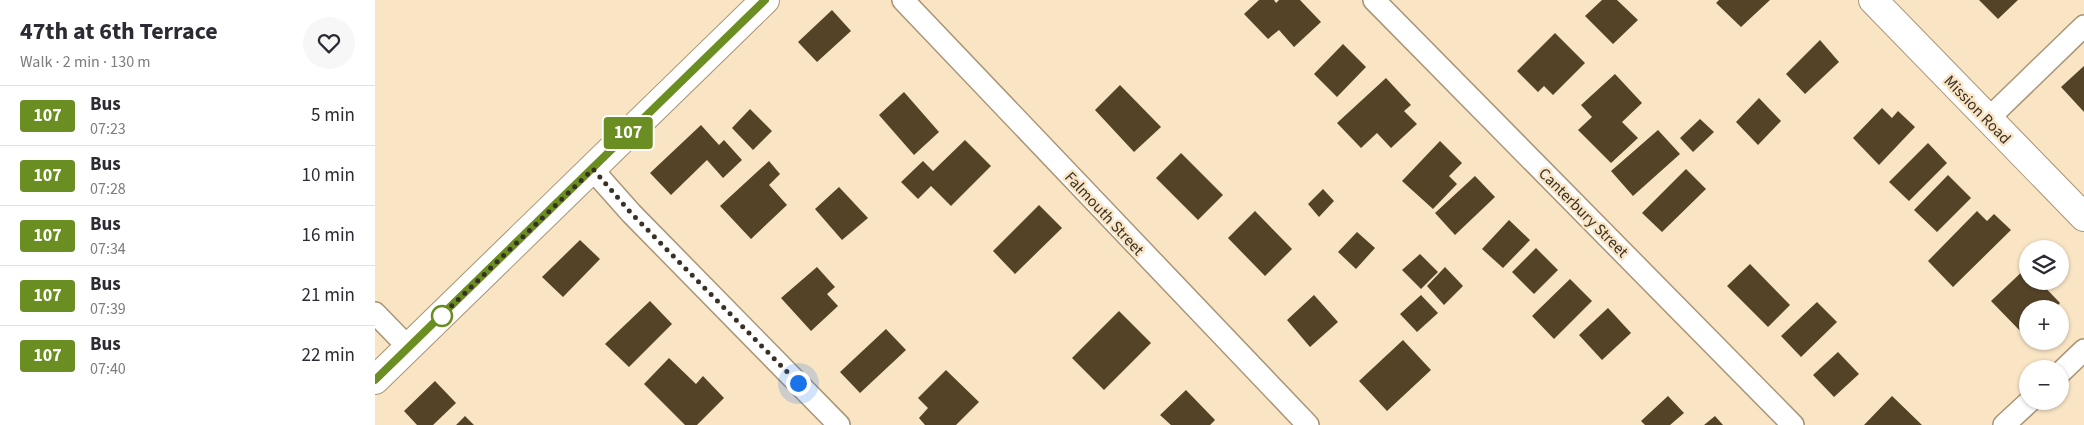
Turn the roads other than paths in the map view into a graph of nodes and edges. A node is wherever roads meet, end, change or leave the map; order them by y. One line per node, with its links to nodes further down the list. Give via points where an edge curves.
1 (765, 0): 7 (street)
2 (903, 0): 16 (street, Falmouth Street)
3 (1374, 0): 17 (street, Canterbury Street)
4 (1873, 0): 6 (street, Mission Road)
5 (2084, 26): 6 (street)
6 (1988, 119): 8 (street, Mission Road)
7 (593, 169): 10 (street); 15 (street, via 631,213)
8 (2084, 217)
9 (375, 313): 10 (street)
10 (409, 348): 13 (street)
11 (2084, 350): 12 (street)
12 (2069, 364)
13 (375, 380)
14 (2020, 410): 18 (street)
15 (839, 425)
16 (1308, 425)
17 (1793, 425)
18 (2004, 425)

